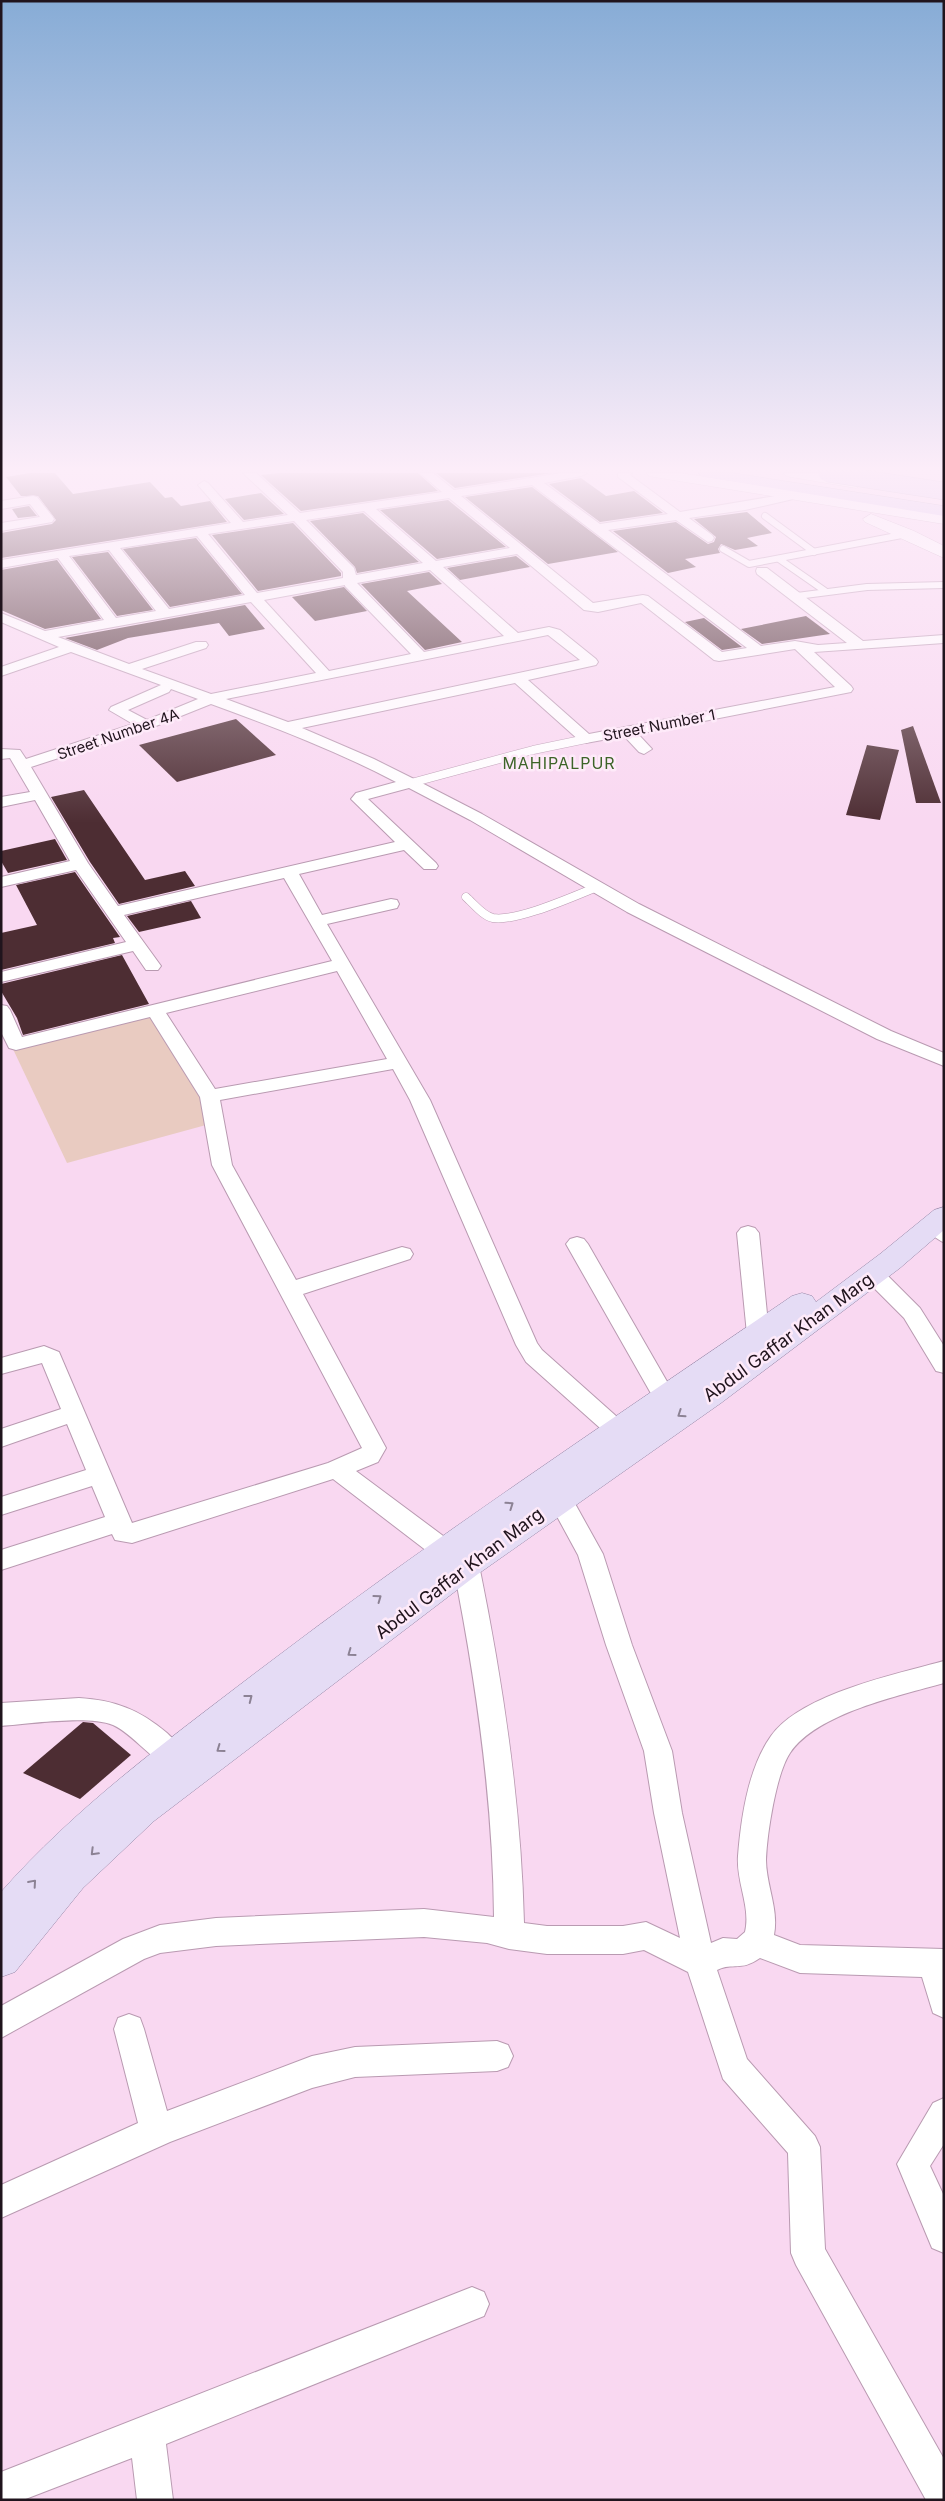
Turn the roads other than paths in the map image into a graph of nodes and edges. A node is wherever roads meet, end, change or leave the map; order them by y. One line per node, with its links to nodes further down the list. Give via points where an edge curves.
1 (88, 590): 16 (street)
2 (147, 590): 14 (street)
3 (248, 590): 13 (street)
4 (297, 590): 13 (street)
5 (356, 590): 25 (street)
6 (461, 590): 18 (street)
7 (568, 590): 24 (street, via 589,607 643,599 719,657)
8 (680, 590): 24 (street)
9 (788, 590): 12 (street)
10 (841, 590): 11 (lane)
11 (825, 591): 12 (lane)
12 (797, 596): 22 (street)
13 (254, 597): 14 (street); 28 (street)
14 (165, 612): 16 (street)
15 (1, 617): 17 (street)
16 (112, 622): 17 (street)
17 (44, 635): 23 (street)
18 (515, 638): 25 (street, Street Number 4A); 29 (street, Street Number 4A, via 552,631 591,662)
19 (944, 639): 22 (street)
20 (201, 645): 26 (street)
21 (798, 645): 22 (street, via 812,649); 24 (street); 34 (street, Street Number 1, via 846,688)
22 (860, 646)
23 (72, 647): 26 (street); 27 (street)
24 (760, 651)
25 (421, 656): 28 (street, Street Number 4A)
26 (130, 668): 31 (street)
27 (1, 672)
28 (325, 675): 31 (street, Street Number 4A)
29 (519, 679): 33 (street); 35 (street)
30 (164, 690): 32 (street, via 116,710)
31 (212, 698): 32 (street, Street Number 4A); 33 (street)
32 (146, 725): 38 (street, Street Number 4A)
33 (287, 727): 39 (street)
34 (627, 731): 35 (street, Street Number 1); 36 (street)
35 (586, 739): 39 (lane, Street Number 1)
36 (644, 749)
37 (1, 754): 38 (street, via 13,752)
38 (23, 765): 40 (street)
39 (411, 783): 42 (street, via 358,797); 47 (street)
40 (38, 794): 41 (street); 43 (street)
41 (1, 802)
42 (408, 844): 44 (street); 45 (street)
43 (80, 864): 46 (street); 50 (street)
44 (430, 866)
45 (289, 872): 50 (street); 51 (street)
46 (1, 882)
47 (597, 887): 48 (lane, via 499,918 487,915); 58 (street, via 884,1035)
48 (466, 897)
49 (391, 904): 51 (street)
50 (113, 912): 52 (street)
51 (317, 921): 53 (street)
52 (137, 945): 54 (street); 55 (street)
53 (343, 964): 57 (street); 59 (street)
54 (152, 966)
55 (1, 977)
56 (1, 1010): 57 (street, via 16,1044)
57 (155, 1010): 60 (street)
58 (944, 1060)
59 (399, 1062): 60 (street); 72 (street, via 420,1100 527,1345 534,1356)
60 (210, 1096): 66 (street, via 222,1165)
61 (940, 1220): 65 (main road, Abdul Gaffar Khan Marg); 67 (main road, Abdul Gaffar Khan Marg, via 883,1247)
62 (748, 1233): 67 (street)
63 (577, 1244): 70 (street)
64 (402, 1254): 66 (street)
65 (873, 1274): 68 (street, via 912,1313); 76 (main road, Abdul Gaffar Khan Marg, one-way to 76, via 710,1395)
66 (290, 1290): 74 (street, via 374,1448 370,1456)
67 (758, 1334): 70 (main road, Abdul Gaffar Khan Marg)
68 (944, 1365)
69 (1, 1366): 71 (street, via 38,1355 49,1356)
70 (665, 1398): 72 (main road, Abdul Gaffar Khan Marg)
71 (74, 1413): 73 (street); 75 (street)
72 (617, 1430): 79 (main road, Abdul Gaffar Khan Marg, one-way to 72)
73 (1, 1438)
74 (336, 1469): 78 (street, via 132,1532 124,1533); 79 (street)
75 (99, 1475): 77 (street); 78 (street)
76 (560, 1498): 79 (main road, Abdul Gaffar Khan Marg); 88 (street, via 590,1554 658,1751)
77 (1, 1506)
78 (119, 1522): 80 (street)
79 (456, 1558): 83 (main road, Abdul Gaffar Khan Marg, one-way to 79, via 374,1601); 85 (street, via 480,1634 492,1715 509,1880); 87 (main road, Abdul Gaffar Khan Marg, one-way to 87, via 141,1810 70,1876)
80 (1, 1560)
81 (944, 1672): 86 (street, via 838,1705 781,1743 762,1792 752,1869 762,1921)
82 (1, 1715): 83 (street, via 65,1711 120,1716)
83 (174, 1756): 84 (main road, Abdul Gaffar Khan Marg, one-way to 83, via 47,1867)
84 (1, 1920)
85 (508, 1935): 88 (street, via 547,1940 623,1940 646,1936); 91 (street, via 487,1929 406,1923 225,1931 160,1939 134,1949)
86 (756, 1942): 88 (street, via 740,1954 724,1952); 89 (street, via 800,1959)
87 (1, 1959)
88 (700, 1963): 101 (street, via 734,2068 804,2147 808,2253)
89 (939, 1963): 90 (street)
90 (944, 2004)
91 (1, 2023)
92 (129, 2029): 95 (street)
93 (497, 2056): 95 (street, via 384,2060 331,2066)
94 (944, 2114): 97 (street, via 913,2164)
95 (156, 2132): 96 (street)
96 (1, 2202)
97 (944, 2236)
98 (472, 2304): 99 (street)
99 (147, 2434): 100 (street); 102 (street)
100 (1, 2490)
101 (944, 2495)
102 (155, 2500)

